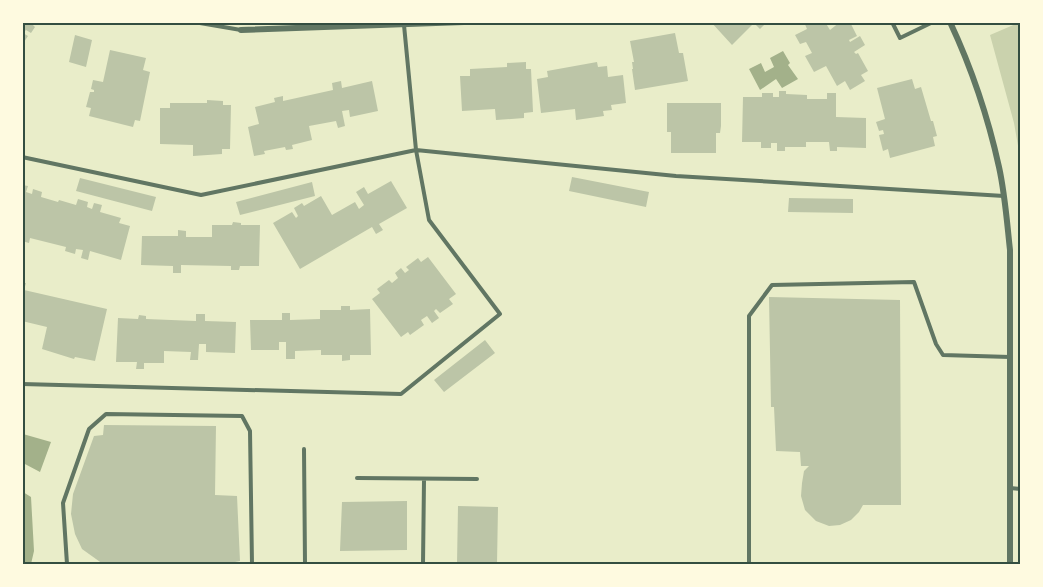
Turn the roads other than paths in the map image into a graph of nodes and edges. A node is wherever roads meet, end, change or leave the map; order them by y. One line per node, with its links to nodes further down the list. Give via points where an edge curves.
1 (194, 22): 7 (lane)
2 (465, 22): 6 (street)
3 (892, 22): 4 (lane, via 900,38)
4 (933, 22)
5 (950, 22): 10 (street, via 984,108)
6 (404, 25): 7 (street); 8 (lane)
7 (241, 30)
8 (416, 150): 9 (lane, via 201,195); 10 (lane, via 676,177); 12 (lane, via 429,220 500,314 401,394)
9 (22, 157)
10 (1004, 196): 11 (street, via 1010,250)
11 (1010, 357): 17 (street); 23 (lane, via 943,355 914,282 772,285 749,316)
12 (22, 384)
13 (304, 448): 21 (lane)
14 (357, 478): 16 (lane)
15 (477, 479): 16 (lane)
16 (424, 480): 22 (lane)
17 (1010, 488): 18 (lane); 24 (street)
18 (1020, 489)
19 (67, 564): 20 (lane, via 63,503 89,429 106,414 242,416 250,431)
20 (252, 564)
21 (305, 564)
22 (423, 564)
23 (748, 564)
24 (1010, 564)

